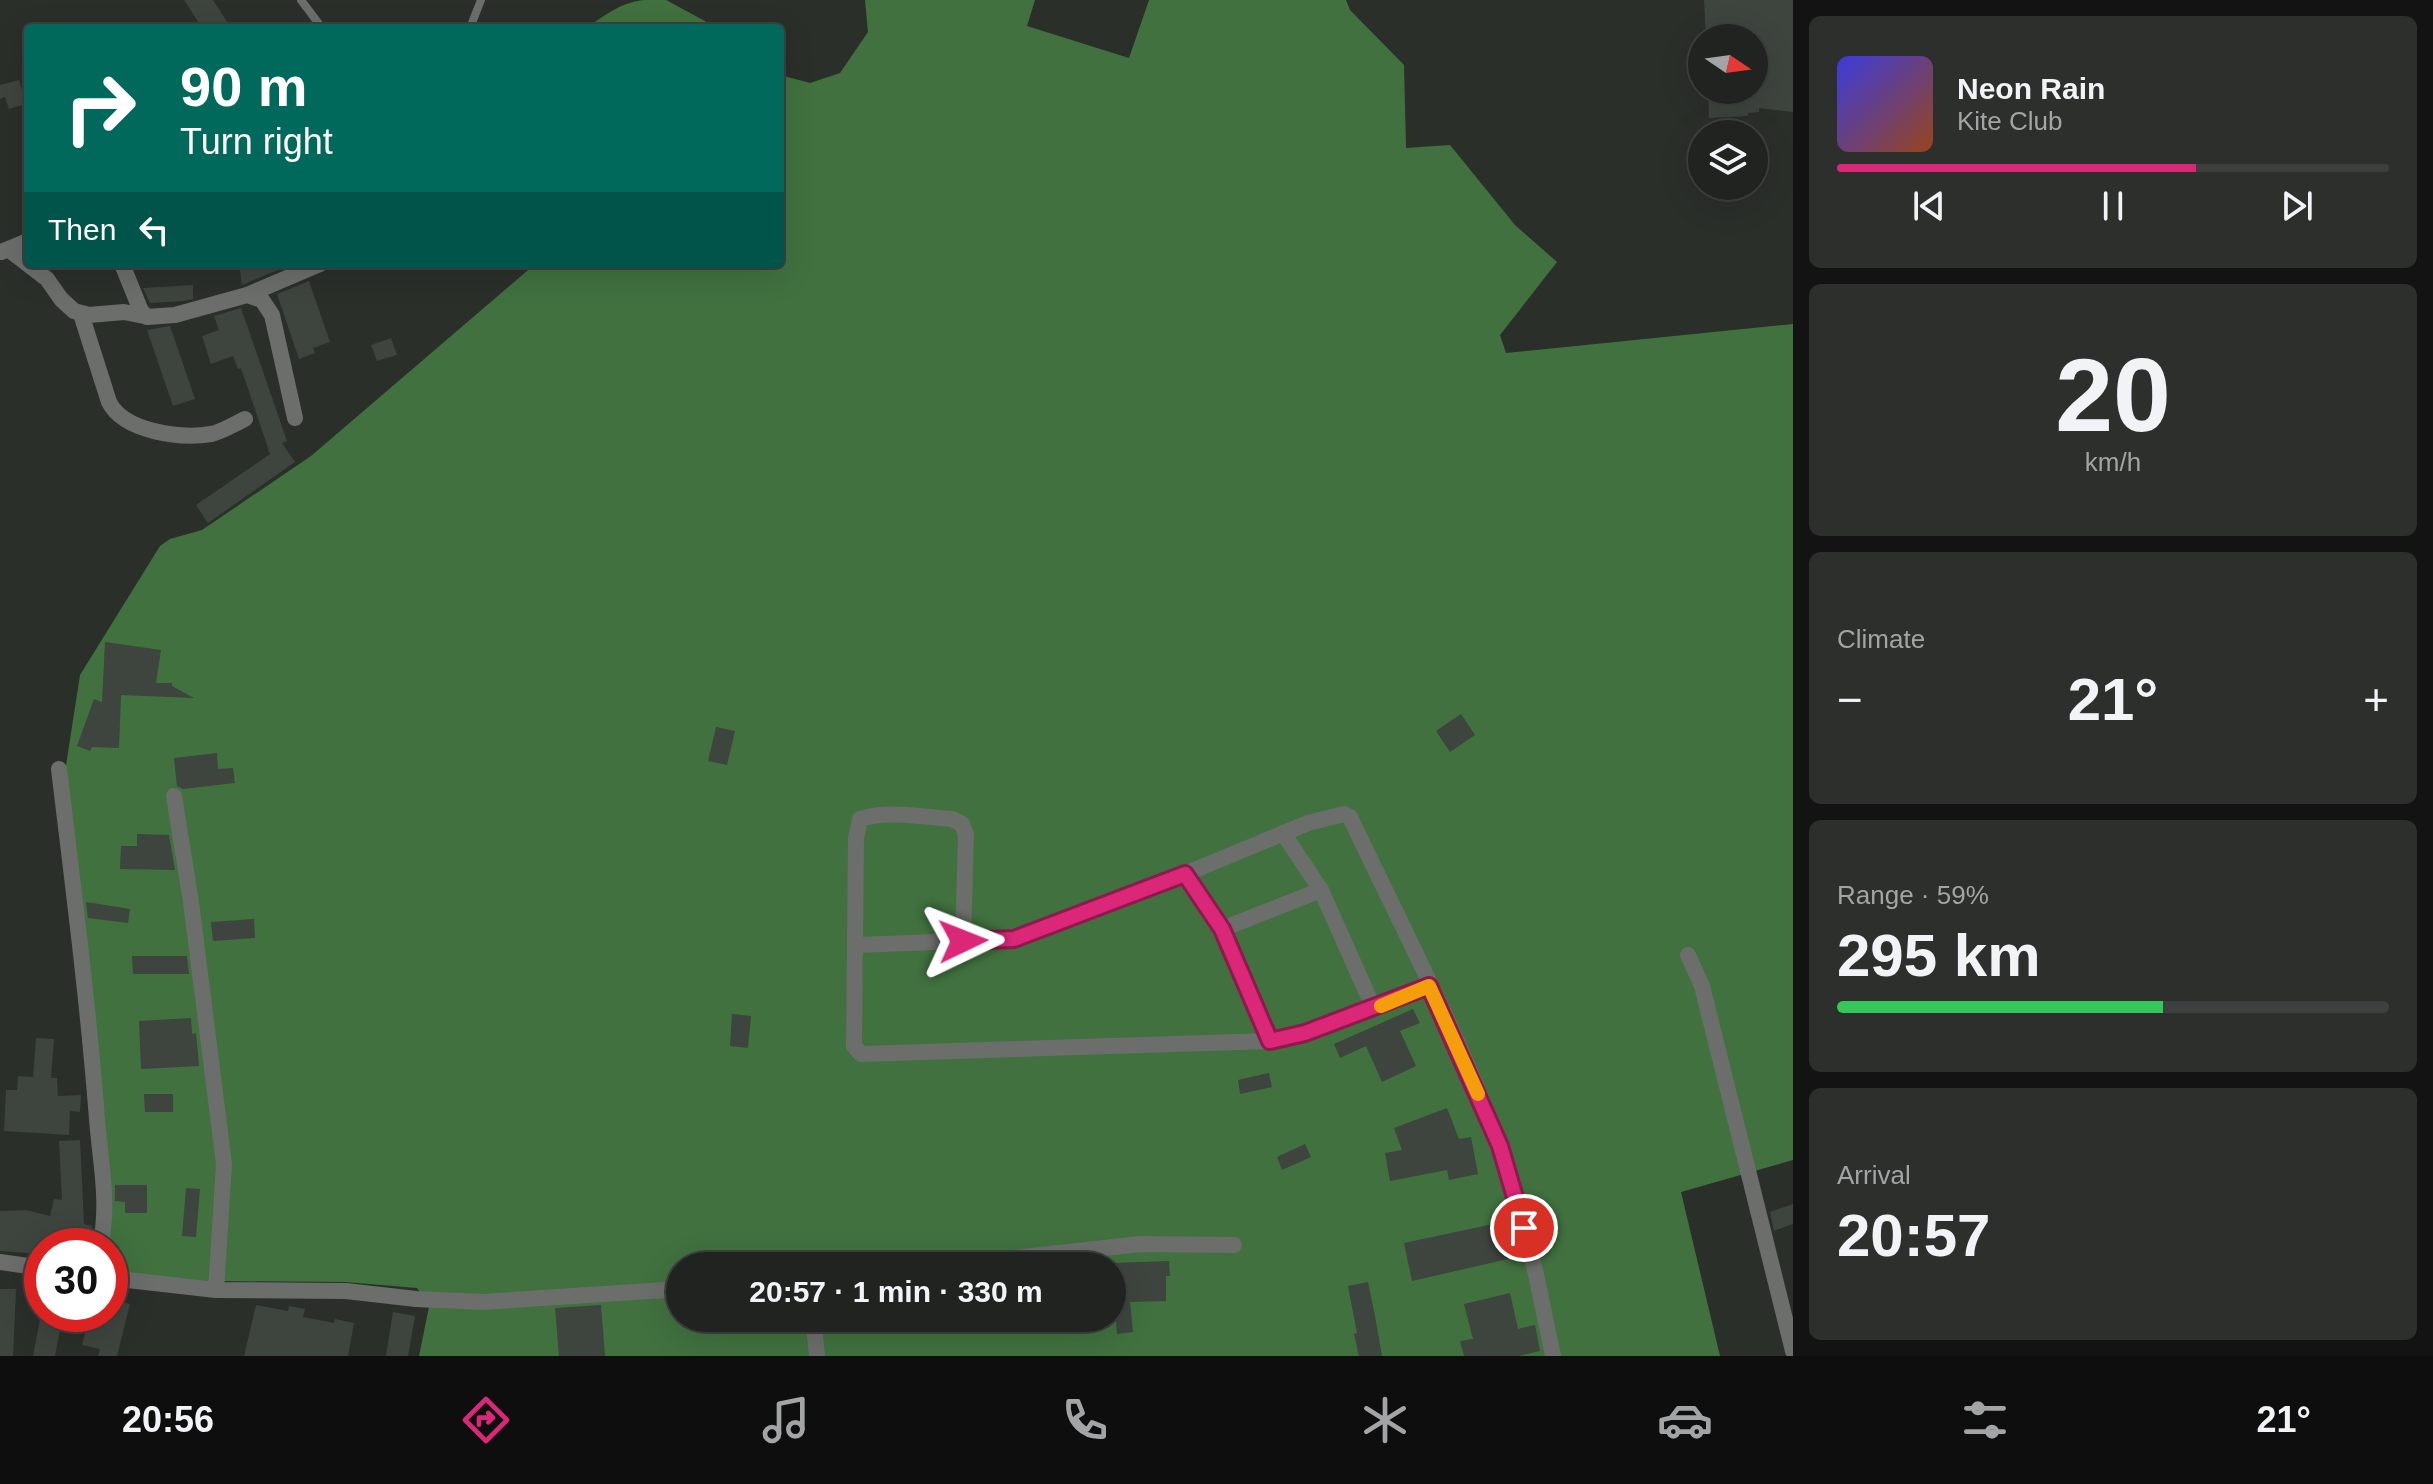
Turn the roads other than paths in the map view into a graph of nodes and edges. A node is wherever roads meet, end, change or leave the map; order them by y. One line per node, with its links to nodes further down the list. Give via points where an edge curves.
1 (301, 0): 3 (lane)
2 (481, 0): 4 (lane)
3 (319, 24)
4 (472, 24)
5 (24, 243): 6 (street)
6 (4, 251): 7 (street)
7 (24, 264)
8 (30, 268): 12 (street)
9 (124, 268): 13 (street)
10 (311, 268): 11 (street)
11 (247, 295): 13 (street, via 175,315); 14 (street, via 269,306)
12 (81, 314): 13 (street); 15 (street, via 112,409 133,425 197,435 214,434)
13 (144, 316)
14 (295, 418)
15 (245, 419)
16 (59, 769): 28 (street, via 91,1043)
17 (174, 796): 34 (street, via 224,1164)
18 (1283, 833): 19 (street); 20 (street); 25 (street, via 1336,814 1350,817)
19 (1185, 874): 21 (street); 22 (street, via 1014,939)
20 (1321, 890): 21 (street); 26 (street)
21 (1222, 929): 27 (street)
22 (963, 941): 23 (street); 23 (street, via 962,824 952,819 870,816 857,823)
23 (856, 945): 27 (street, via 854,1046 861,1054)
24 (1688, 955): 37 (street, via 1702,986)
25 (1429, 986): 26 (street); 39 (street, via 1507,1167)
26 (1374, 1009): 27 (street)
27 (1270, 1041)
28 (104, 1228)
29 (1234, 1245): 30 (street, via 1140,1244)
30 (1068, 1252)
31 (0, 1262): 32 (street)
32 (24, 1265)
33 (128, 1280): 34 (street)
34 (216, 1290): 35 (street, via 346,1291 483,1302)
35 (666, 1290)
36 (814, 1332): 38 (street)
37 (1793, 1351)
38 (817, 1356)
39 (1553, 1356)

